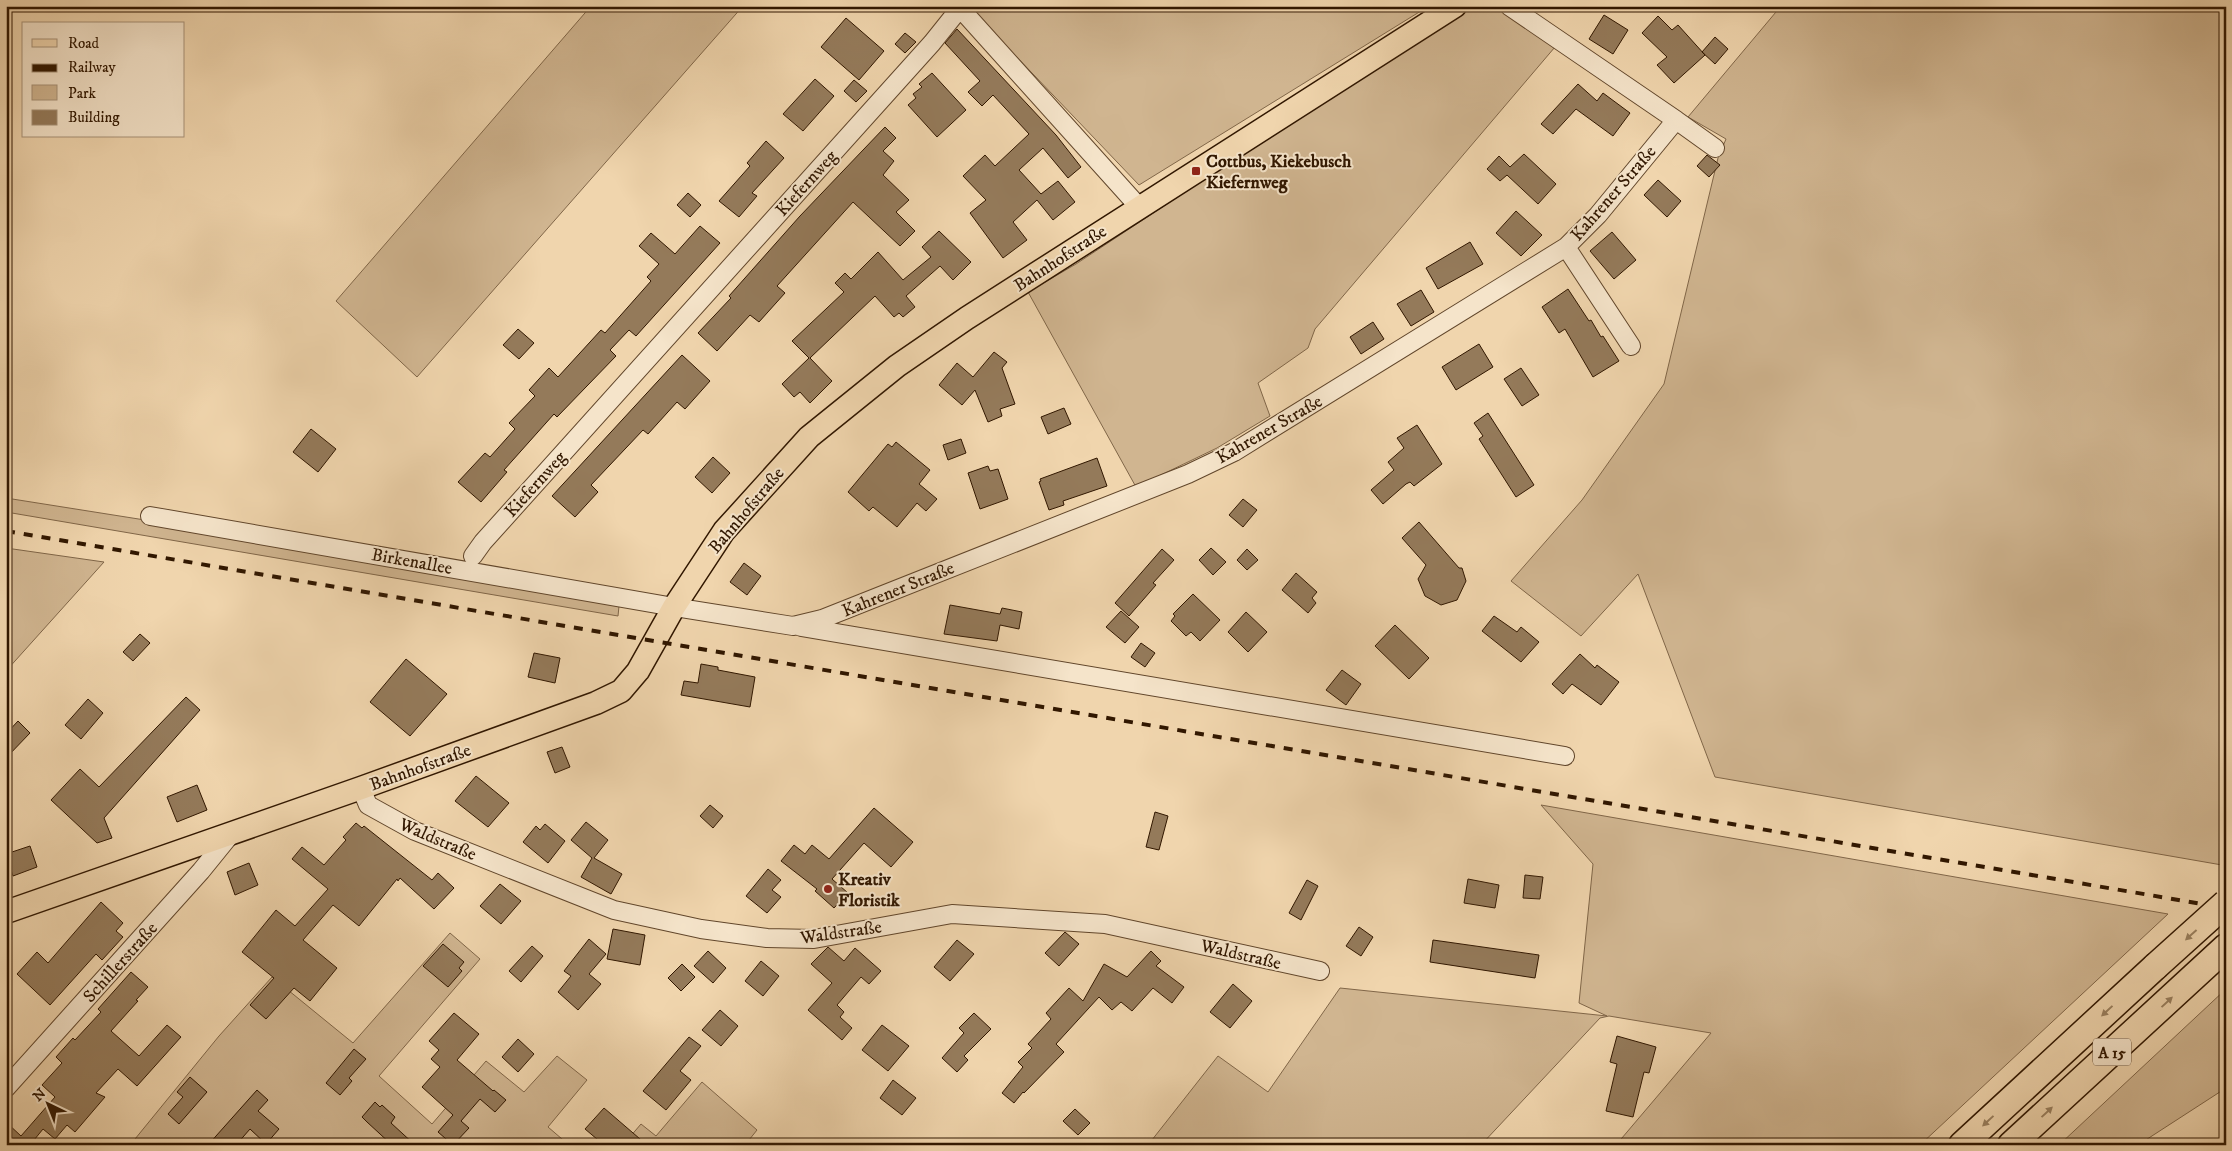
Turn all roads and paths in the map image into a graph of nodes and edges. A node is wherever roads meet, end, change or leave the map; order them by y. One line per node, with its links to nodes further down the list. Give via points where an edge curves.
1 (1455, 6): 5 (main road, Bahnhofstraße)
2 (1509, 6): 3 (street)
3 (1676, 120): 4 (street); 6 (street, Kahrener Straße, via 1598,215)
4 (1715, 148)
5 (1139, 207): 9 (street, Kiefernweg, via 960,8 482,542); 10 (main road, Bahnhofstraße, via 897,366 825,423 724,531)
6 (1566, 247): 7 (street); 11 (street, Kahrener Straße, via 1234,452 1188,474 840,612)
7 (1631, 346)
8 (150, 516): 10 (street, Birkenallee)
9 (474, 556)
10 (674, 608): 11 (street, Kahrener Straße); 13 (main road, Bahnhofstraße, via 638,671 621,691 596,703)
11 (793, 626): 12 (street, Kahrener Straße)
12 (1565, 756)
13 (361, 788): 14 (main road, Bahnhofstraße); 18 (street, Waldstraße, via 368,805 415,831 614,910 701,929 767,938 814,939 952,914 1106,924)
14 (231, 834): 16 (main road, Bahnhofstraße); 19 (street, Schillerstraße, via 183,892)
15 (2226, 903): 20 (highway, A 15, one-way to 20, bridge)
16 (6, 912)
17 (2219, 954): 21 (highway, A 15, one-way to 17)
18 (1320, 971)
19 (6, 1088)
20 (1962, 1145)
21 (2012, 1145)

